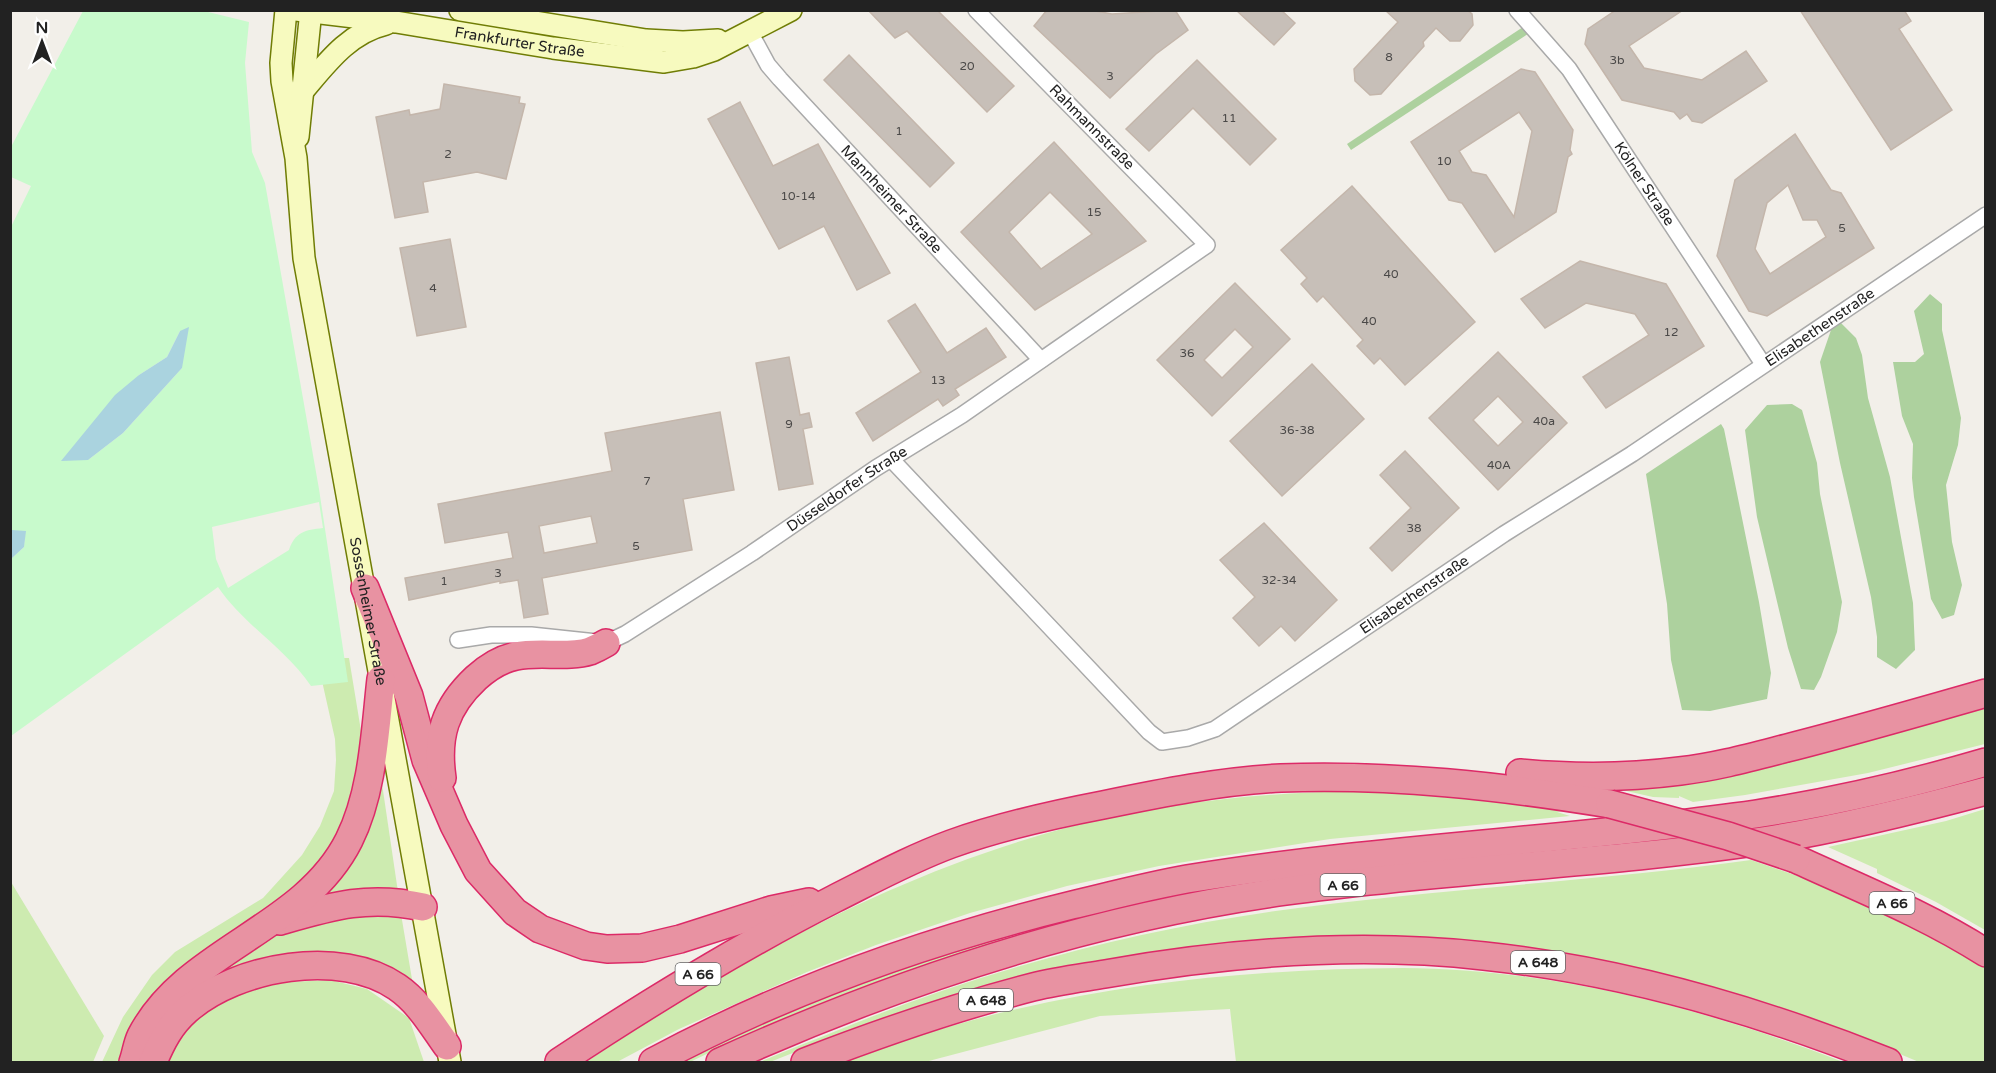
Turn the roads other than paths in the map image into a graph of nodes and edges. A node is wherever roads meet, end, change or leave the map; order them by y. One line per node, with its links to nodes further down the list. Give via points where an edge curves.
1 (286, 10): 10 (main road, Sossenheimer Straße, via 282,81)
2 (460, 10): 8 (main road, Frankfurter Straße, via 646,40 706,42)
3 (791, 10): 8 (main road, Frankfurter Straße)
4 (976, 10): 12 (street, Rahmannstraße)
5 (1517, 10): 14 (street, Kölner Straße, via 1569,69)
6 (306, 11): 7 (main road, Frankfurter Straße); 9 (main road, Sossenheimer Straße)
7 (396, 22): 8 (main road, Frankfurter Straße, via 664,62 703,53); 9 (main road, via 357,34)
8 (746, 34): 13 (street, Mannheimer Straße, via 780,79)
9 (302, 92): 10 (main road, Sossenheimer Straße)
10 (296, 158): 16 (main road, Sossenheimer Straße, via 304,258)
11 (1986, 215): 14 (street, Elisabethenstraße)
12 (1207, 244): 13 (street, Düsseldorfer Straße)
13 (1041, 360): 15 (street, Düsseldorfer Straße)
14 (1763, 364): 15 (street, Elisabethenstraße, via 1215,729 1162,742)
15 (891, 459): 18 (street, Düsseldorfer Straße, via 654,617)
16 (365, 588): 19 (main road, Sossenheimer Straße); 24 (highway, via 409,696 426,760)
17 (458, 640): 18 (street, via 531,635)
18 (606, 643): 24 (highway, via 588,651 517,656 500,661 464,690 449,712 441,743 443,781)
19 (381, 679): 26 (main road, Sossenheimer Straße); 27 (highway, via 371,763 349,840 327,874)
20 (1986, 693): 22 (highway, via 1835,736 1682,771 1571,777 1387,765)
21 (1986, 762): 33 (highway, A 66, via 1858,794 1759,813 1367,855 1184,880 1122,893 1018,918 918,949 754,1014)
22 (1279, 778): 25 (highway, A 66, via 1208,785 1014,824 948,845); 28 (highway, A 66, bridge, via 1443,781 1610,804 1796,859 1884,899)
23 (1986, 791): 34 (highway, A 66, via 1763,840 1287,891 1125,921 943,972)
24 (478, 872): 25 (highway, via 515,912 540,929 577,944 607,949 642,948 771,910)
25 (842, 895): 32 (highway, A 66, via 725,957)
26 (423, 907): 27 (highway, via 360,901); 29 (main road, Sossenheimer Straße)
27 (270, 924): 30 (highway, via 231,948 175,992 140,1038)
28 (1986, 953)
29 (449, 1054): 31 (highway, via 424,1012 395,986 370,974 346,969 294,967 258,974 210,993 187,1010 166,1034)
30 (133, 1062)
31 (153, 1062)
32 (559, 1062)
33 (653, 1062)
34 (720, 1062)
35 (805, 1062): 36 (highway, A 648, via 944,1012 1036,986 1174,963 1311,950 1481,955 1604,974 1744,1009)
36 (1888, 1062)

